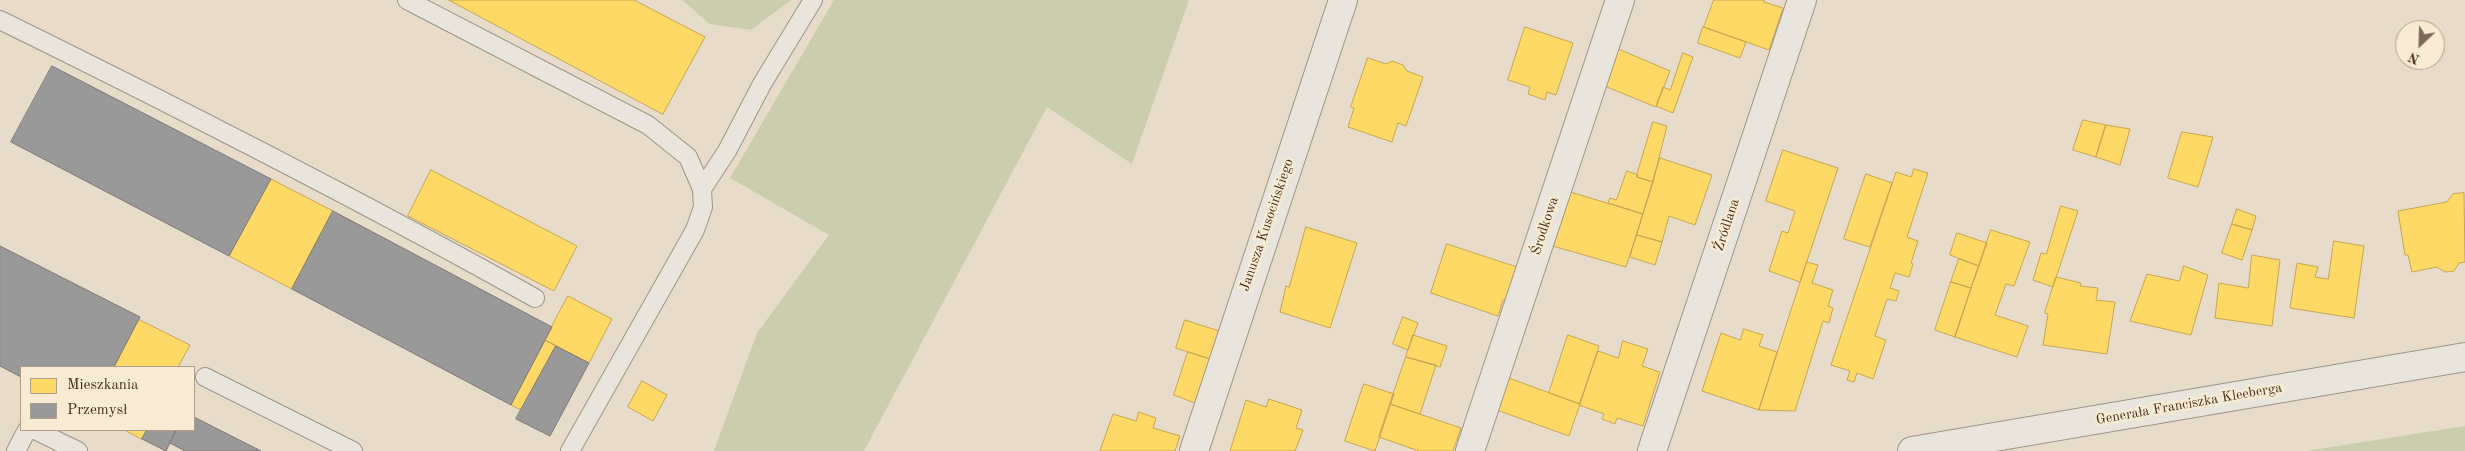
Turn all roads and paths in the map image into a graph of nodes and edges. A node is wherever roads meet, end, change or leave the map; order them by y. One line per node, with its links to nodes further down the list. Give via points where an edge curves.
1 (407, 0): 7 (lane, via 648,125 688,157)
2 (813, 0): 7 (lane)
3 (1343, 0): 17 (street, Janusza Kusocińskiego)
4 (1620, 0): 18 (street, Środkowa)
5 (1802, 0): 19 (street, Źródlana)
6 (0, 20): 8 (lane, via 382,214)
7 (702, 190): 16 (lane, via 703,207 695,230)
8 (535, 298)
9 (2465, 357): 20 (street, Generała Franciszka Kleeberga)
10 (205, 377): 15 (lane)
11 (26, 431): 13 (lane)
12 (37, 431): 14 (lane)
13 (16, 451)
14 (78, 451)
15 (353, 451)
16 (570, 451)
17 (1194, 451)
18 (1470, 451)
19 (1652, 451)
20 (1912, 451)

